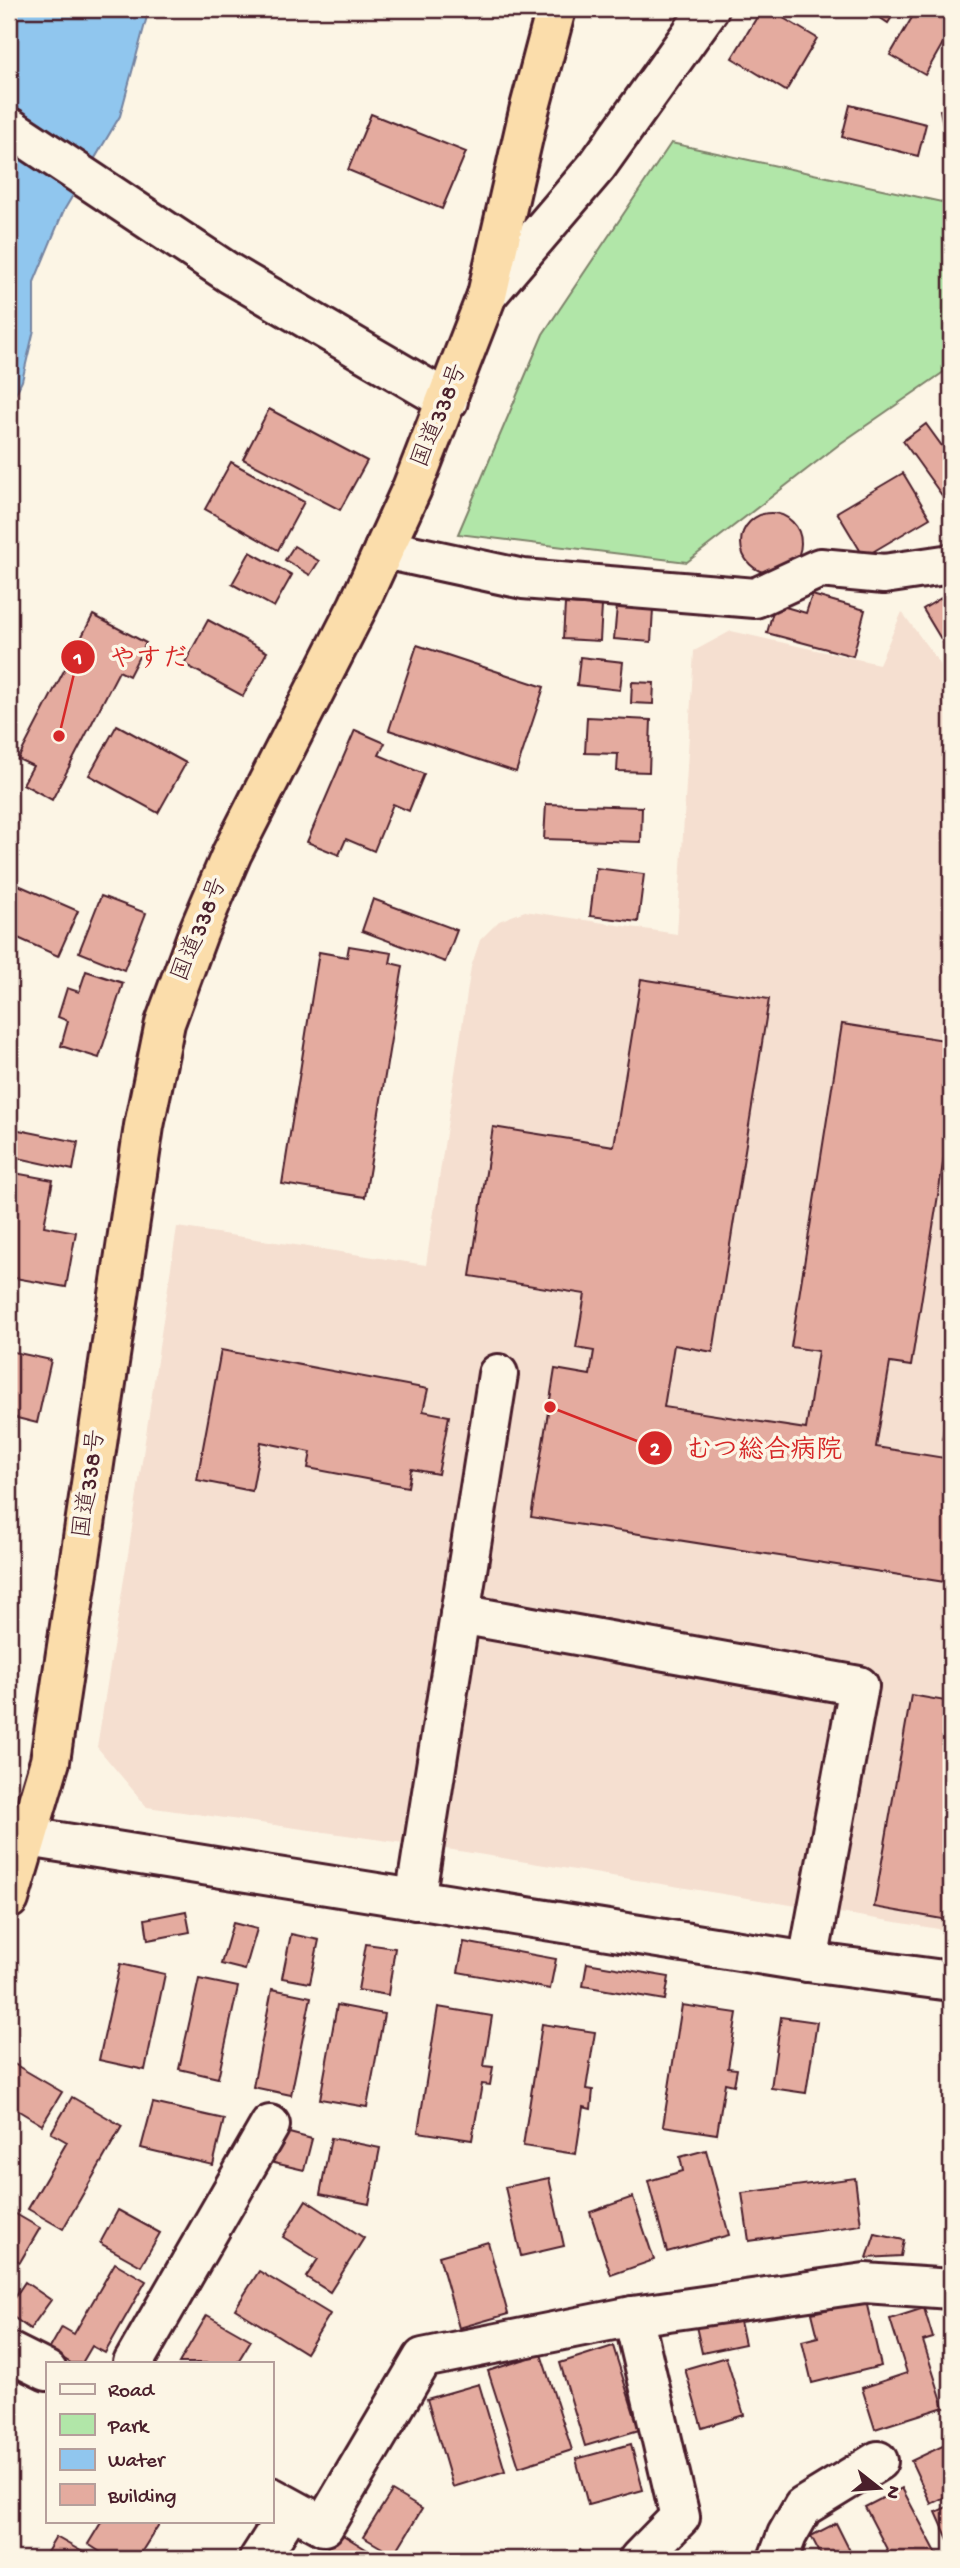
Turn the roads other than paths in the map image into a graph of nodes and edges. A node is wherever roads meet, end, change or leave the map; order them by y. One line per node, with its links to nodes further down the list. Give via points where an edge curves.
1 (556, 9): 4 (highway, 国道338号)
2 (709, 9): 4 (street, via 597,166)
3 (9, 127): 5 (street, via 229,273)
4 (487, 295): 5 (highway, 国道338号)
5 (447, 401): 6 (highway, 国道338号)
6 (384, 549): 7 (street, via 523,579 755,598 820,568 884,574); 10 (highway, 国道338号, via 232,853 165,1023 144,1126 50,1761)
7 (951, 564)
8 (498, 1374): 9 (street)
9 (460, 1614): 12 (street); 13 (street, via 859,1686)
10 (28, 1837): 11 (highway, 国道338号); 12 (street)
11 (9, 1899)
12 (415, 1900): 13 (street)
13 (808, 1962): 14 (street)
14 (951, 1981)
15 (270, 2124): 19 (street)
16 (951, 2289): 17 (street, via 864,2283)
17 (633, 2316): 22 (street, via 424,2358 324,2526); 24 (street, via 680,2517)
18 (9, 2352): 20 (street)
19 (134, 2362)
20 (46, 2370)
21 (878, 2461): 25 (street, via 803,2507)
22 (281, 2503): 23 (street)
23 (259, 2559)
24 (639, 2559)
25 (778, 2559)

